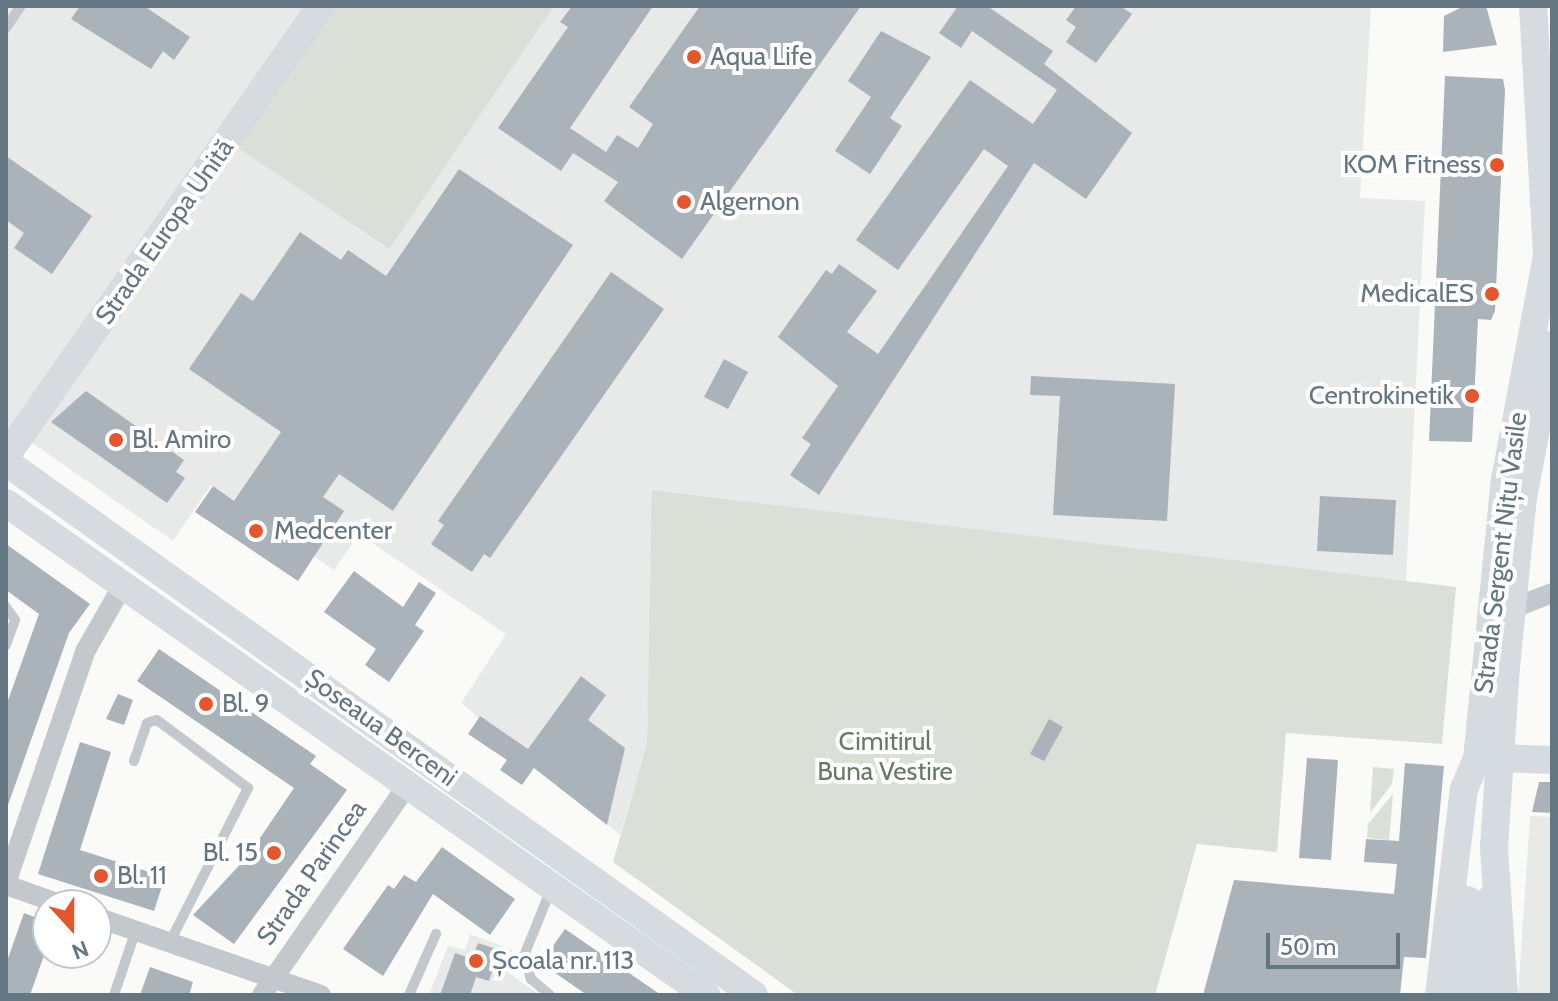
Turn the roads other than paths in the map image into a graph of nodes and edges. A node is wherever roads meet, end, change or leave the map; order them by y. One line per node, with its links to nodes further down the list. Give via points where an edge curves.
1 (21, 6): 4 (lane)
2 (321, 6): 6 (main road, Strada Europa Unită)
3 (1537, 14): 15 (main road, Strada Sergent Nițu Vasile, via 1547,255 1498,528)
4 (6, 28)
5 (1552, 345): 11 (main road, Strada Sergent Nițu Vasile)
6 (6, 459): 13 (main road, Șoseaua Berceni)
7 (6, 503): 8 (main road, Șoseaua Berceni)
8 (123, 585): 14 (main road, Șoseaua Berceni); 20 (street, via 86,650)
9 (1552, 593): 11 (street)
10 (6, 607): 12 (lane, via 15,620)
11 (1511, 609): 15 (main road, Strada Sergent Nițu Vasile)
12 (6, 645)
13 (282, 657): 14 (main road); 33 (main road, Șoseaua Berceni)
14 (264, 683): 18 (main road, Șoseaua Berceni)
15 (1488, 758): 16 (main road); 19 (main road, Strada Sergent Nițu Vasile); 34 (main road, Strada Sergent Nițu Vasile, via 1464,789); 35 (main road)
16 (1552, 760)
17 (134, 761): 26 (lane, via 147,723 157,720 248,788)
18 (408, 784): 21 (main road, Șoseaua Berceni); 27 (street, Strada Parincea)
19 (1494, 847): 36 (main road); 37 (main road, Strada Sergent Nițu Vasile)
20 (6, 884): 22 (street)
21 (553, 886): 31 (lane, via 524,956 531,979); 32 (main road, Șoseaua Berceni)
22 (32, 894)
23 (112, 922): 24 (street)
24 (136, 930): 26 (street); 28 (lane)
25 (436, 934): 30 (lane)
26 (170, 942): 27 (street)
27 (267, 986): 29 (street)
28 (114, 995)
29 (321, 995)
30 (409, 995)
31 (550, 995)
32 (706, 995)
33 (754, 995)
34 (1439, 995)
35 (1461, 995)
36 (1481, 995)
37 (1504, 995)

